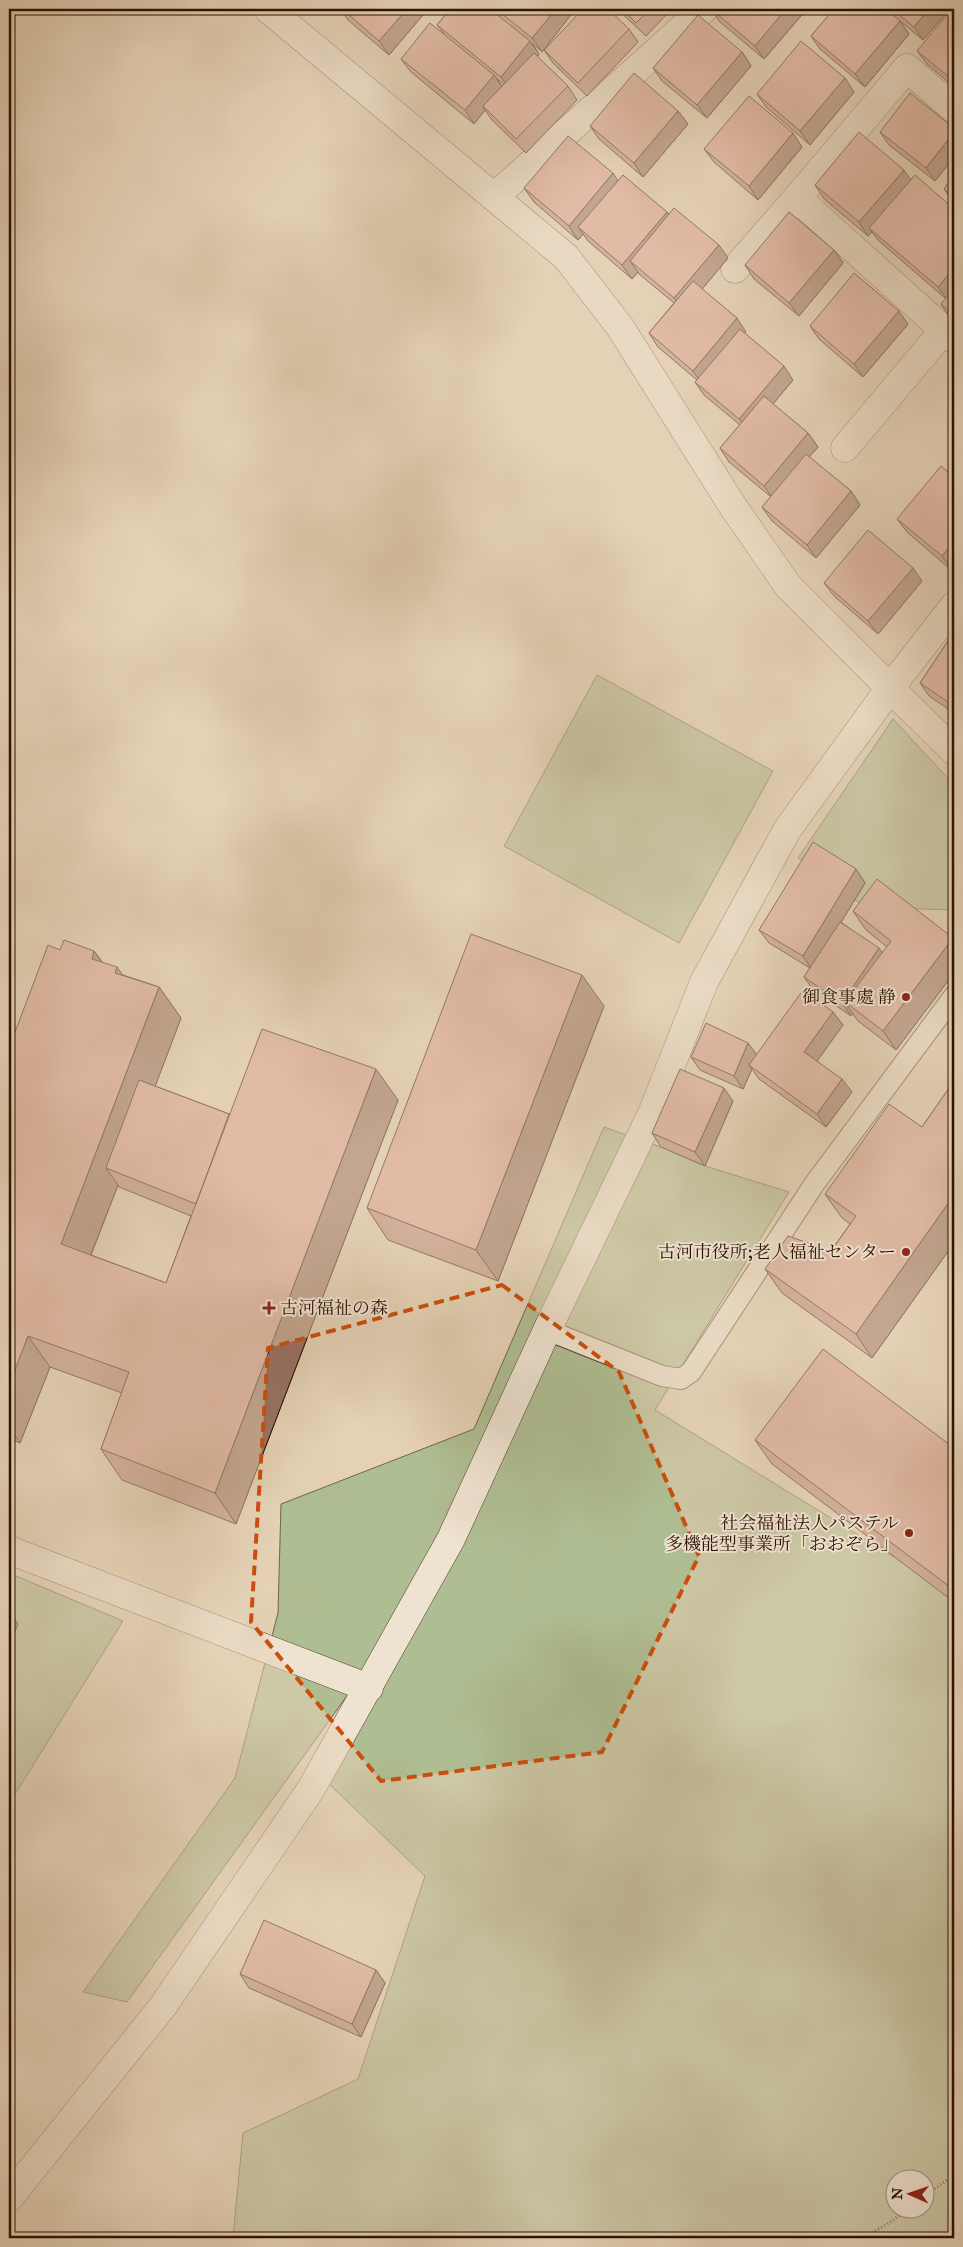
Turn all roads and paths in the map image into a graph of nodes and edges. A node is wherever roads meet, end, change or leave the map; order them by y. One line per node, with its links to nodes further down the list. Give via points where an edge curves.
1 (268, 9): 4 (street)
2 (704, 9): 4 (street)
3 (954, 109): 5 (street, via 907,68)
4 (494, 197): 10 (street, via 566,257 620,327 732,505 788,586)
5 (797, 198): 6 (street); 7 (street)
6 (735, 269)
7 (949, 334): 8 (street)
8 (845, 448)
9 (954, 606): 10 (street)
10 (890, 688): 11 (street); 13 (street, via 786,830 704,982 653,1111)
11 (954, 751)
12 (952, 1005): 13 (lane, via 815,1183 691,1372 681,1379 662,1376)
13 (546, 1330): 15 (street, via 451,1539)
14 (9, 1550): 15 (street)
15 (369, 1688): 18 (street, via 311,1789 163,2006)
16 (954, 2175): 17 (path)
17 (936, 2188)
18 (9, 2198)
19 (893, 2220): 20 (path)
20 (863, 2238)

